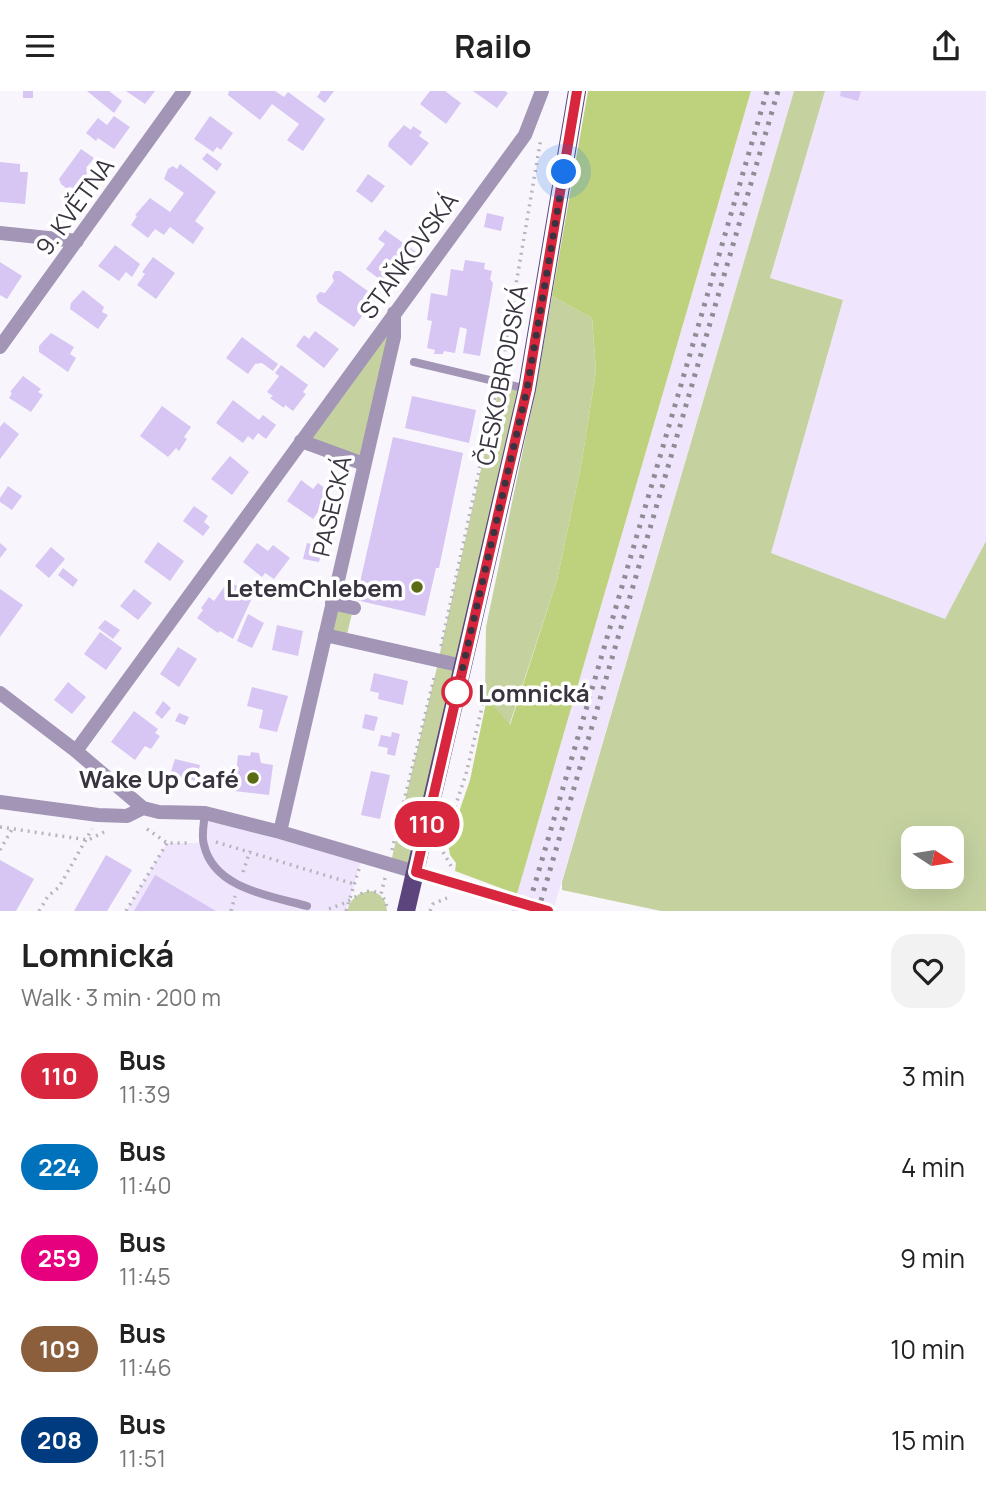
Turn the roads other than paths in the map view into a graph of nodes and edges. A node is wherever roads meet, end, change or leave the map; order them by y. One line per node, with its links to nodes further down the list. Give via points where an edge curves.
1 (184, 91): 5 (street, 9. KVĚTNA)
2 (542, 91): 6 (street, STAŇKOVSKÁ, via 525,135)
3 (577, 91): 9 (main road, ČESKOBRODSKÁ)
4 (0, 233): 5 (street)
5 (77, 241): 7 (street, 9. KVĚTNA)
6 (394, 313): 10 (street, STAŇKOVSKÁ); 11 (street, PASECKÁ, via 394,337)
7 (0, 347)
8 (414, 362): 9 (lane)
9 (527, 389): 15 (main road, ČESKOBRODSKÁ)
10 (301, 441): 11 (street); 17 (street, STAŇKOVSKÁ)
11 (364, 464): 12 (street, PASECKÁ)
12 (332, 603): 13 (street); 14 (street, PASECKÁ)
13 (354, 608)
14 (325, 635): 15 (street); 21 (street, PASECKÁ)
15 (463, 666): 22 (main road, ČESKOBRODSKÁ)
16 (0, 693): 17 (street)
17 (76, 751): 19 (street)
18 (0, 802): 19 (street, via 98,815 127,816)
19 (143, 808): 20 (street)
20 (205, 813): 21 (street); 23 (lane, via 203,843 216,869 264,894)
21 (280, 832): 22 (street)
22 (416, 872): 24 (main road, ČESKOBRODSKÁ); 25 (street)
23 (307, 906)
24 (406, 911)
25 (548, 911)

